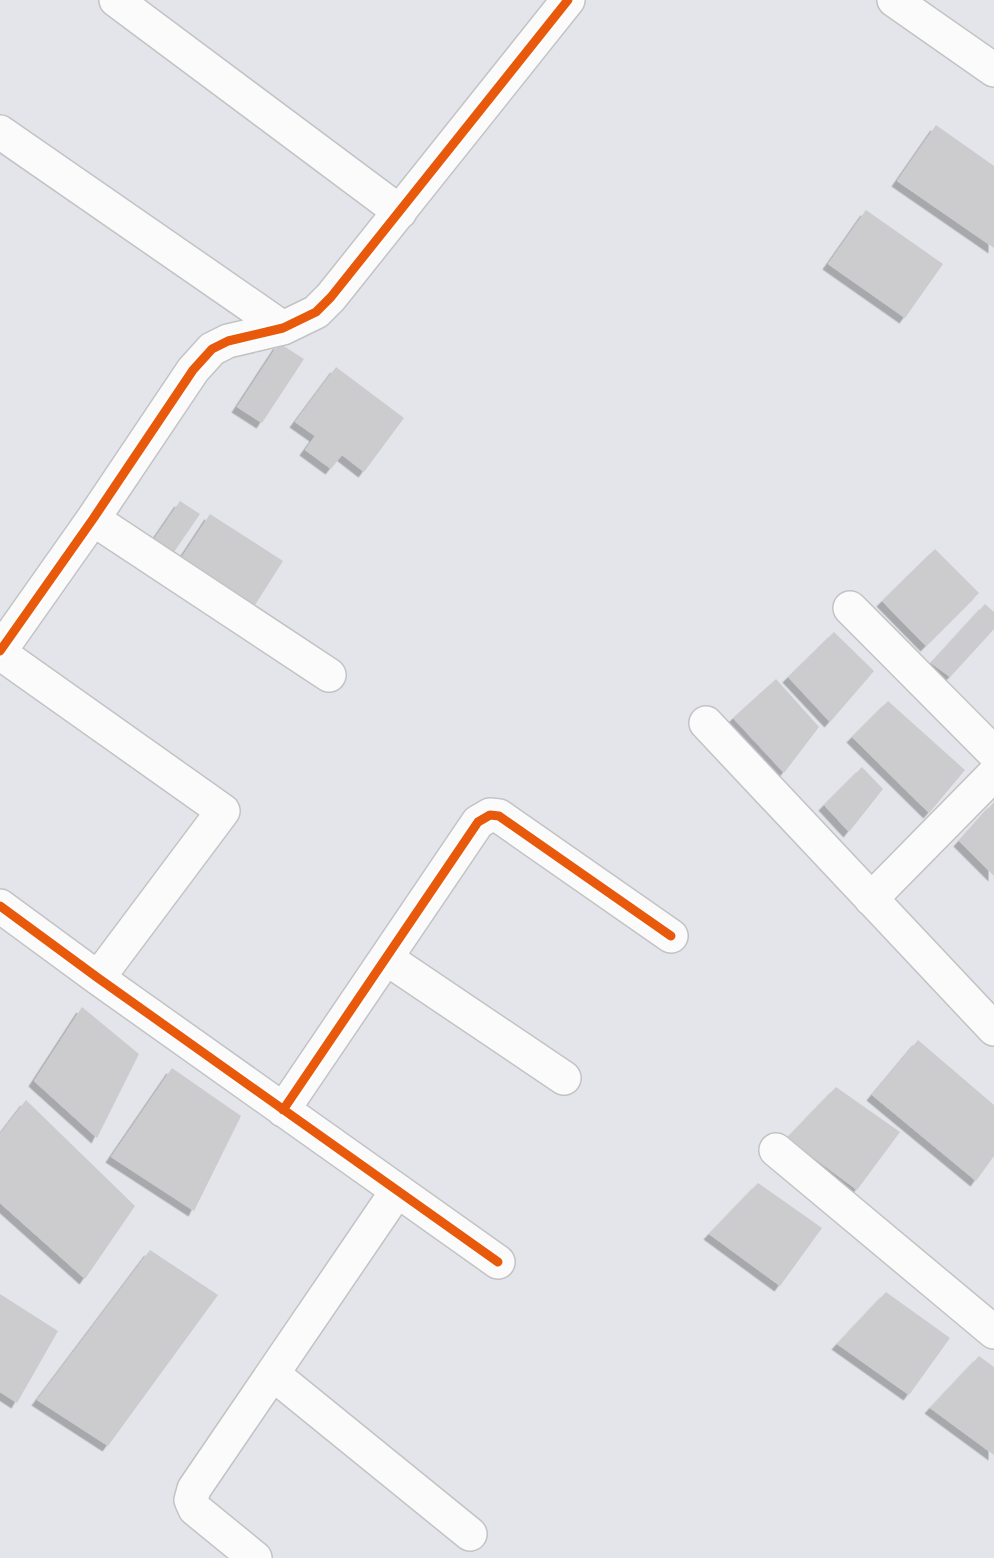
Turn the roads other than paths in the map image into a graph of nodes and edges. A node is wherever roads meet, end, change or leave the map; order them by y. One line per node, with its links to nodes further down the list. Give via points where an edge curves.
1 (116, 0): 6 (street)
2 (568, 0): 6 (street)
3 (894, 0): 4 (street)
4 (994, 70)
5 (0, 132): 7 (street)
6 (400, 212): 7 (street, via 316,312)
7 (283, 328): 8 (street, via 228,340 212,349 193,370)
8 (93, 519): 10 (street); 11 (street)
9 (850, 608): 13 (street)
10 (0, 652): 19 (street, via 223,811)
11 (329, 675)
12 (706, 723): 15 (street)
13 (994, 753)
14 (994, 774): 15 (street)
15 (871, 898): 20 (street)
16 (0, 906): 19 (street)
17 (671, 936): 18 (street, via 499,816 490,815 478,822)
18 (386, 958): 21 (street); 22 (street)
19 (98, 978): 22 (street)
20 (994, 1029)
21 (564, 1078)
22 (284, 1110): 24 (street)
23 (776, 1150): 26 (street)
24 (397, 1191): 25 (street); 27 (street)
25 (498, 1262)
26 (994, 1332)
27 (273, 1374): 28 (street); 29 (street, via 194,1489 191,1500 195,1509)
28 (471, 1534)
29 (255, 1558)

